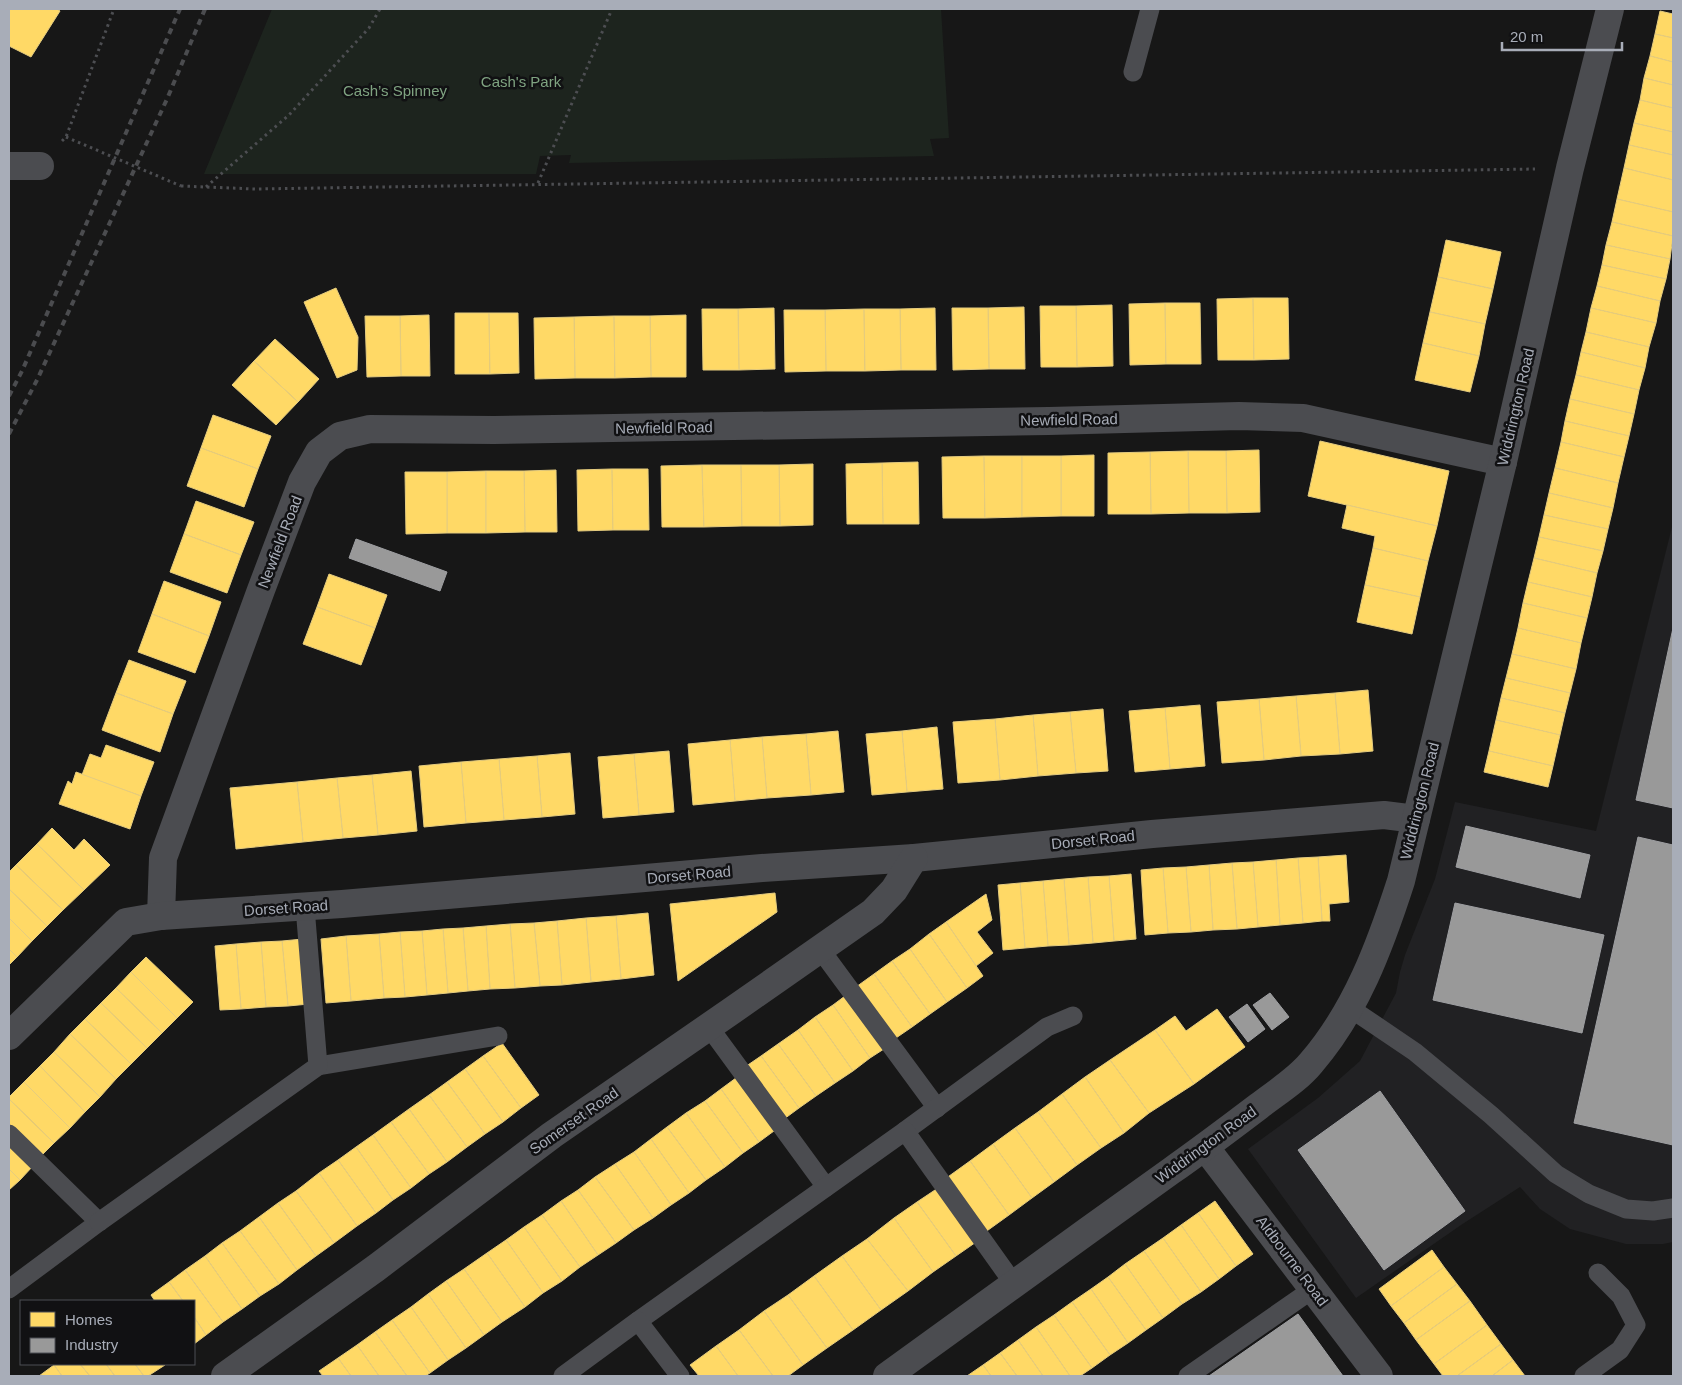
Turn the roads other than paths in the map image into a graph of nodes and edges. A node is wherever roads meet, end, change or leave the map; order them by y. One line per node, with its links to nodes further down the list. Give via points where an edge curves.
1 (1150, 9): 3 (lane)
2 (1610, 9): 6 (street, Widdrington Road, via 1570,168)
3 (1133, 72)
4 (9, 166): 5 (street)
5 (40, 166)
6 (1504, 462): 7 (street, Widdrington Road); 10 (street, Newfield Road, via 1303,418 1239,416 370,430 340,436 319,452 302,482 163,858)
7 (1416, 819): 8 (street, Dorset Road, via 1384,815); 12 (street, Widdrington Road, via 1386,927)
8 (914, 858): 9 (street, Dorset Road); 11 (street, Somerset Road, via 894,890 873,912)
9 (305, 907): 10 (street, Dorset Road); 17 (lane)
10 (161, 916): 15 (street, Dorset Road, via 126,922)
11 (820, 949): 14 (street, Somerset Road); 18 (lane)
12 (1350, 1008): 21 (street, Widdrington Road, via 1327,1043 1300,1074); 23 (lane, via 1415,1052 1556,1174 1589,1194 1626,1209 1653,1211)
13 (1073, 1016): 18 (lane, via 1047,1027)
14 (709, 1027): 22 (lane); 30 (street, Somerset Road, via 552,1135 376,1268)
15 (9, 1036)
16 (498, 1036): 17 (lane)
17 (318, 1066): 24 (lane)
18 (937, 1108): 19 (lane)
19 (905, 1131): 22 (lane); 26 (lane)
20 (9, 1134): 24 (lane)
21 (1205, 1147): 26 (street, Widdrington Road); 28 (street, Aldbourne Road)
22 (826, 1187): 29 (lane)
23 (1673, 1208)
24 (99, 1222): 27 (lane)
25 (1598, 1274): 36 (lane, via 1621,1296 1636,1325 1620,1350)
26 (1014, 1284): 33 (street, Widdrington Road)
27 (9, 1289)
28 (1313, 1289): 34 (lane); 35 (street, Aldbourne Road)
29 (638, 1321): 31 (lane); 32 (lane)
30 (225, 1376)
31 (563, 1376)
32 (680, 1376)
33 (886, 1376)
34 (1188, 1376)
35 (1379, 1376)
36 (1584, 1376)

